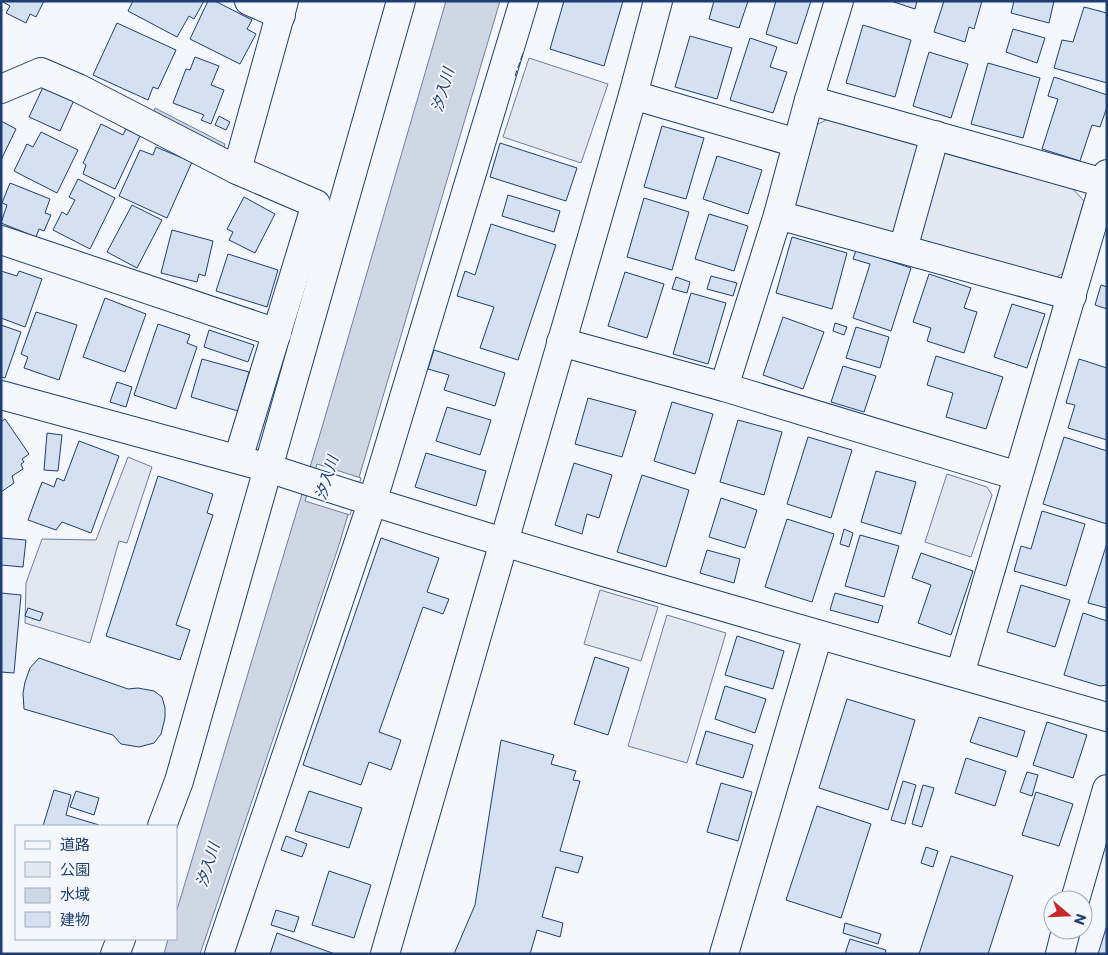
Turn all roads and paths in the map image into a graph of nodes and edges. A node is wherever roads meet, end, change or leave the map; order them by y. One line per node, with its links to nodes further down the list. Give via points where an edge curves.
1 (249, 1): 6 (street)
2 (401, 1): 23 (street)
3 (524, 1): 25 (street)
4 (658, 1): 8 (street)
5 (839, 1): 9 (street)
6 (282, 8): 12 (street)
7 (1, 89): 12 (street, via 41,72)
8 (633, 95): 11 (street); 19 (street)
9 (809, 100): 10 (street); 11 (street)
10 (935, 135): 13 (street); 16 (street)
11 (797, 143): 14 (street)
12 (237, 170): 18 (street, via 316,204)
13 (1105, 179): 17 (street)
14 (778, 215): 16 (street); 20 (street)
15 (1, 240): 18 (street)
16 (903, 249): 17 (street)
17 (1072, 296): 24 (street)
18 (278, 333): 22 (street)
19 (561, 342): 20 (street); 26 (street)
20 (724, 387): 24 (street)
21 (1, 395): 22 (street)
22 (238, 460): 23 (street)
23 (268, 468): 25 (street); 31 (street, via 179,781)
24 (1018, 476): 28 (street)
25 (372, 503): 26 (street); 36 (street)
26 (503, 543): 27 (street); 37 (street)
27 (818, 635): 28 (street); 38 (street)
28 (960, 674): 29 (street)
29 (1107, 717)
30 (1107, 789): 32 (street)
31 (162, 825)
32 (1078, 890)
33 (121, 940): 35 (street)
34 (1064, 940): 39 (street)
35 (115, 954)
36 (219, 954)
37 (385, 954)
38 (724, 954)
39 (1060, 954)

